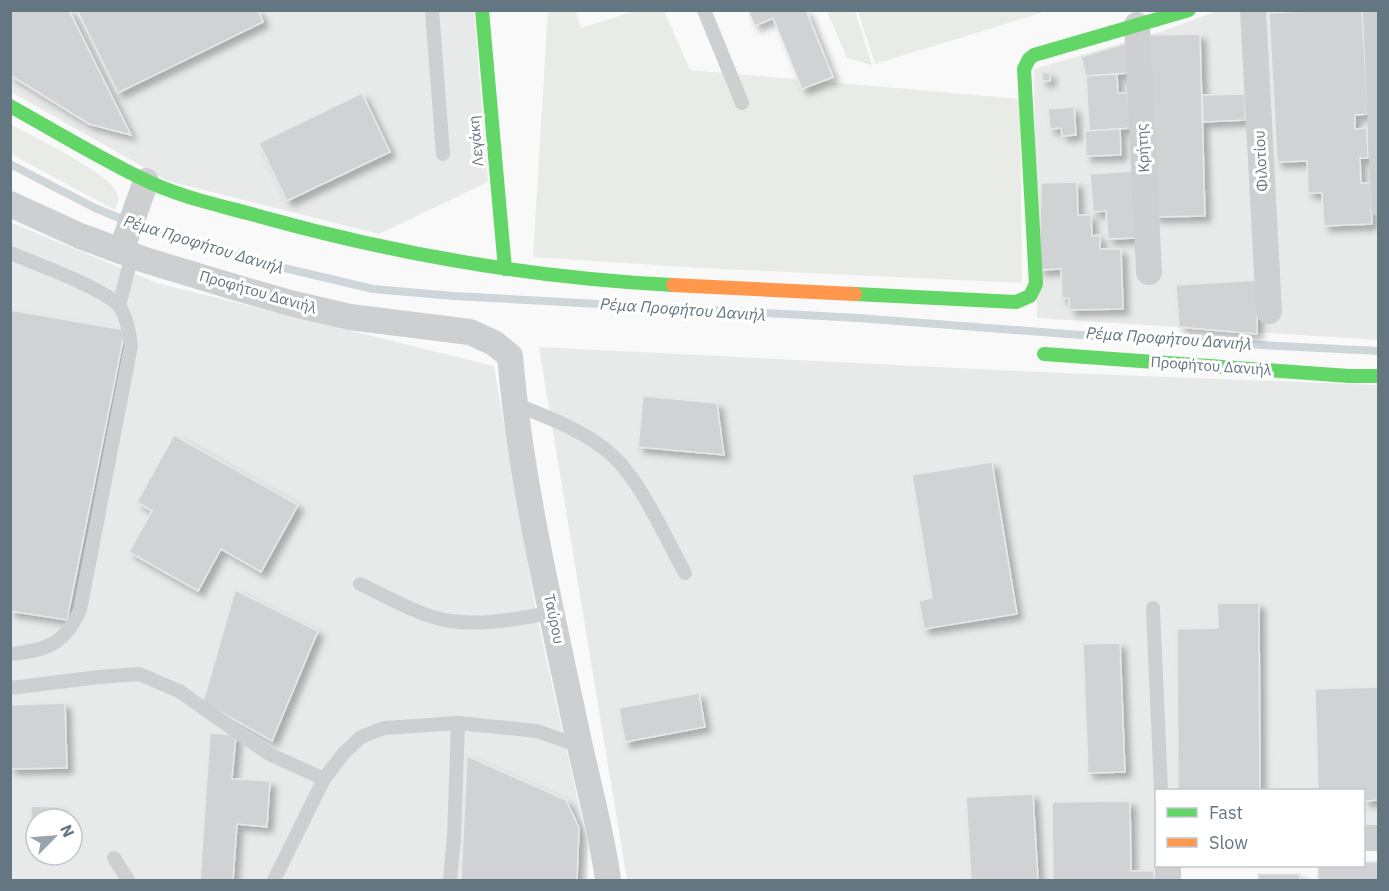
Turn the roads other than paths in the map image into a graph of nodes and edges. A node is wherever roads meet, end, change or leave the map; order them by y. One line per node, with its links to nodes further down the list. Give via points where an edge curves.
1 (432, 10): 10 (lane)
2 (482, 10): 16 (street, Λεγάκη)
3 (704, 10): 8 (lane)
4 (1189, 10): 7 (street)
5 (1254, 10): 19 (street, Φιλοτίου)
6 (1370, 10): 13 (lane)
7 (1137, 25): 16 (street, via 1034,56 1024,69 1036,284 1024,301 630,283); 17 (street, Κρήτης)
8 (742, 103)
9 (10, 106): 11 (street)
10 (443, 154)
11 (143, 191): 14 (street); 16 (street, via 183,195 363,243)
12 (10, 204): 14 (street, Προφήτου Δανιήλ, via 80,236)
13 (1378, 209)
14 (126, 248): 18 (lane); 21 (street, Προφήτου Δανιήλ, via 294,304 350,316 470,332)
15 (10, 254): 18 (lane, via 102,292)
16 (505, 269)
17 (1149, 272)
18 (119, 306): 28 (lane, via 131,346 80,610 72,628 54,643 37,651)
19 (1269, 311)
20 (1044, 354): 22 (street, Προφήτου Δανιήλ)
21 (510, 356): 23 (street, Ταύρου)
22 (1378, 376)
23 (514, 404): 24 (lane, via 586,436 612,456 632,478); 27 (street, Ταύρου)
24 (685, 573)
25 (360, 584): 27 (lane, via 415,610 450,621 494,621)
26 (1153, 608): 33 (lane)
27 (552, 613): 31 (street, Ταύρου)
28 (10, 654)
29 (10, 688): 32 (lane, via 139,674 178,691 269,754)
30 (458, 723): 31 (lane, via 537,731); 32 (lane, via 384,728 362,737); 37 (lane)
31 (580, 746): 38 (street, Ταύρου)
32 (324, 779): 36 (lane)
33 (1161, 789)
34 (114, 858): 35 (lane)
35 (128, 880)
36 (274, 880)
37 (450, 880)
38 (608, 880)

